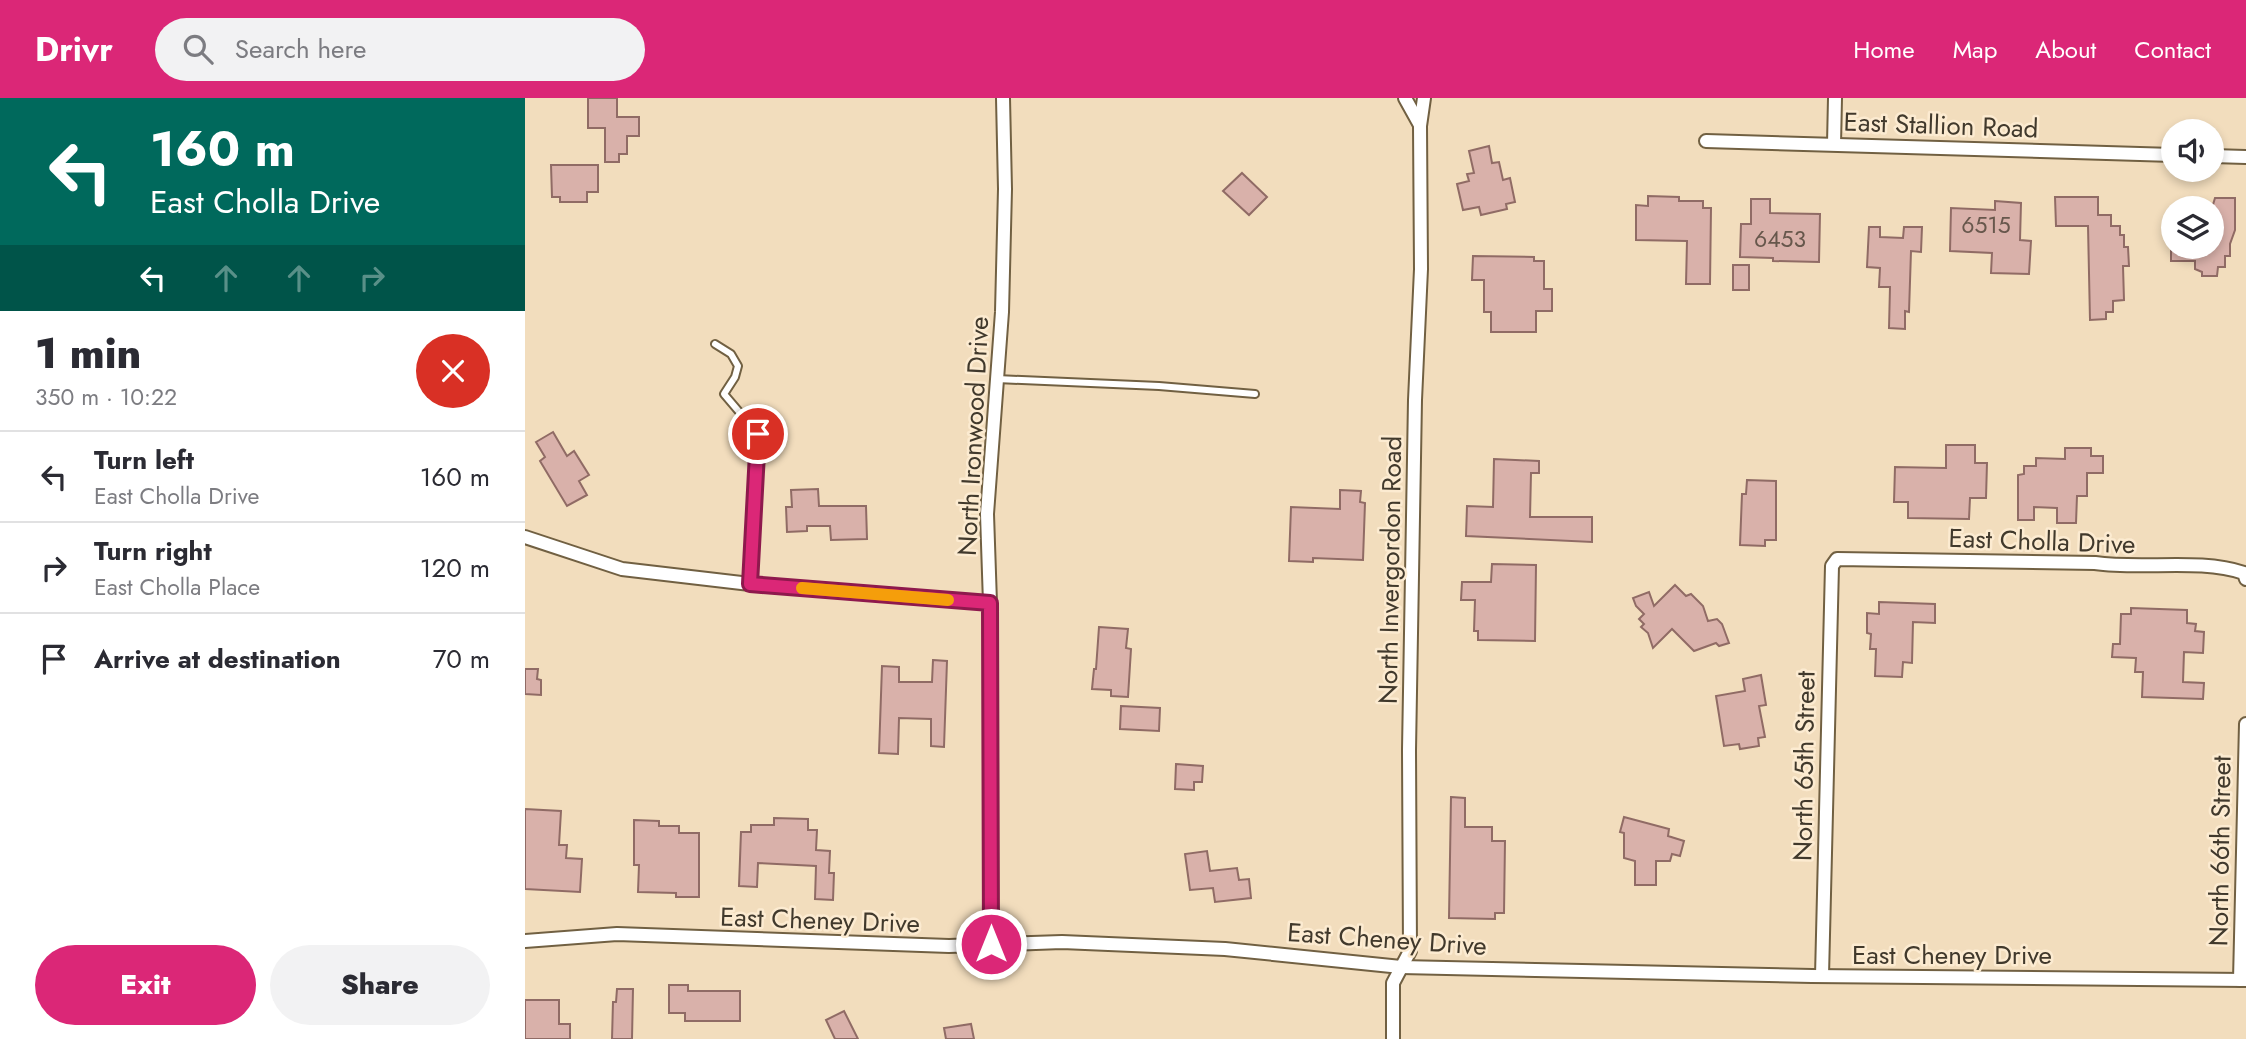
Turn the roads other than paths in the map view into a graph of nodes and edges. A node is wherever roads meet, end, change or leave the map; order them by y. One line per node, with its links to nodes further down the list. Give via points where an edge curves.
1 (1003, 98): 12 (street, North Ironwood Drive, via 1002,312)
2 (1405, 98): 5 (street)
3 (1424, 98): 5 (street, North Invergordon Road)
4 (1835, 98): 7 (street)
5 (1420, 125): 23 (street, North Invergordon Road, via 1410,951)
6 (1706, 141): 7 (street, East Stallion Road)
7 (1834, 144): 8 (street, East Stallion Road)
8 (2161, 155)
9 (2224, 156): 10 (street)
10 (2246, 157)
11 (715, 344): 14 (lane, via 731,354 738,366 724,394)
12 (997, 379): 13 (lane); 19 (street, North Ironwood Drive, via 987,514)
13 (1255, 394)
14 (758, 434): 18 (street)
15 (525, 537): 18 (street, via 622,569)
16 (1837, 559): 17 (street, East Cholla Drive, via 2225,567); 24 (street, North 65th Street, via 1832,566)
17 (2245, 576)
18 (750, 584): 19 (street)
19 (990, 603): 22 (street, North Ironwood Drive)
20 (2246, 724): 25 (street, North 66th Street)
21 (525, 941): 22 (street, East Cheney Drive, via 628,934)
22 (991, 944): 23 (street, East Cheney Drive, via 1153,944)
23 (1401, 967): 24 (street, East Cheney Drive); 26 (street, North Invergordon Road, via 1393,983)
24 (1822, 976): 25 (street, East Cheney Drive)
25 (2243, 980)
26 (1393, 1039)

